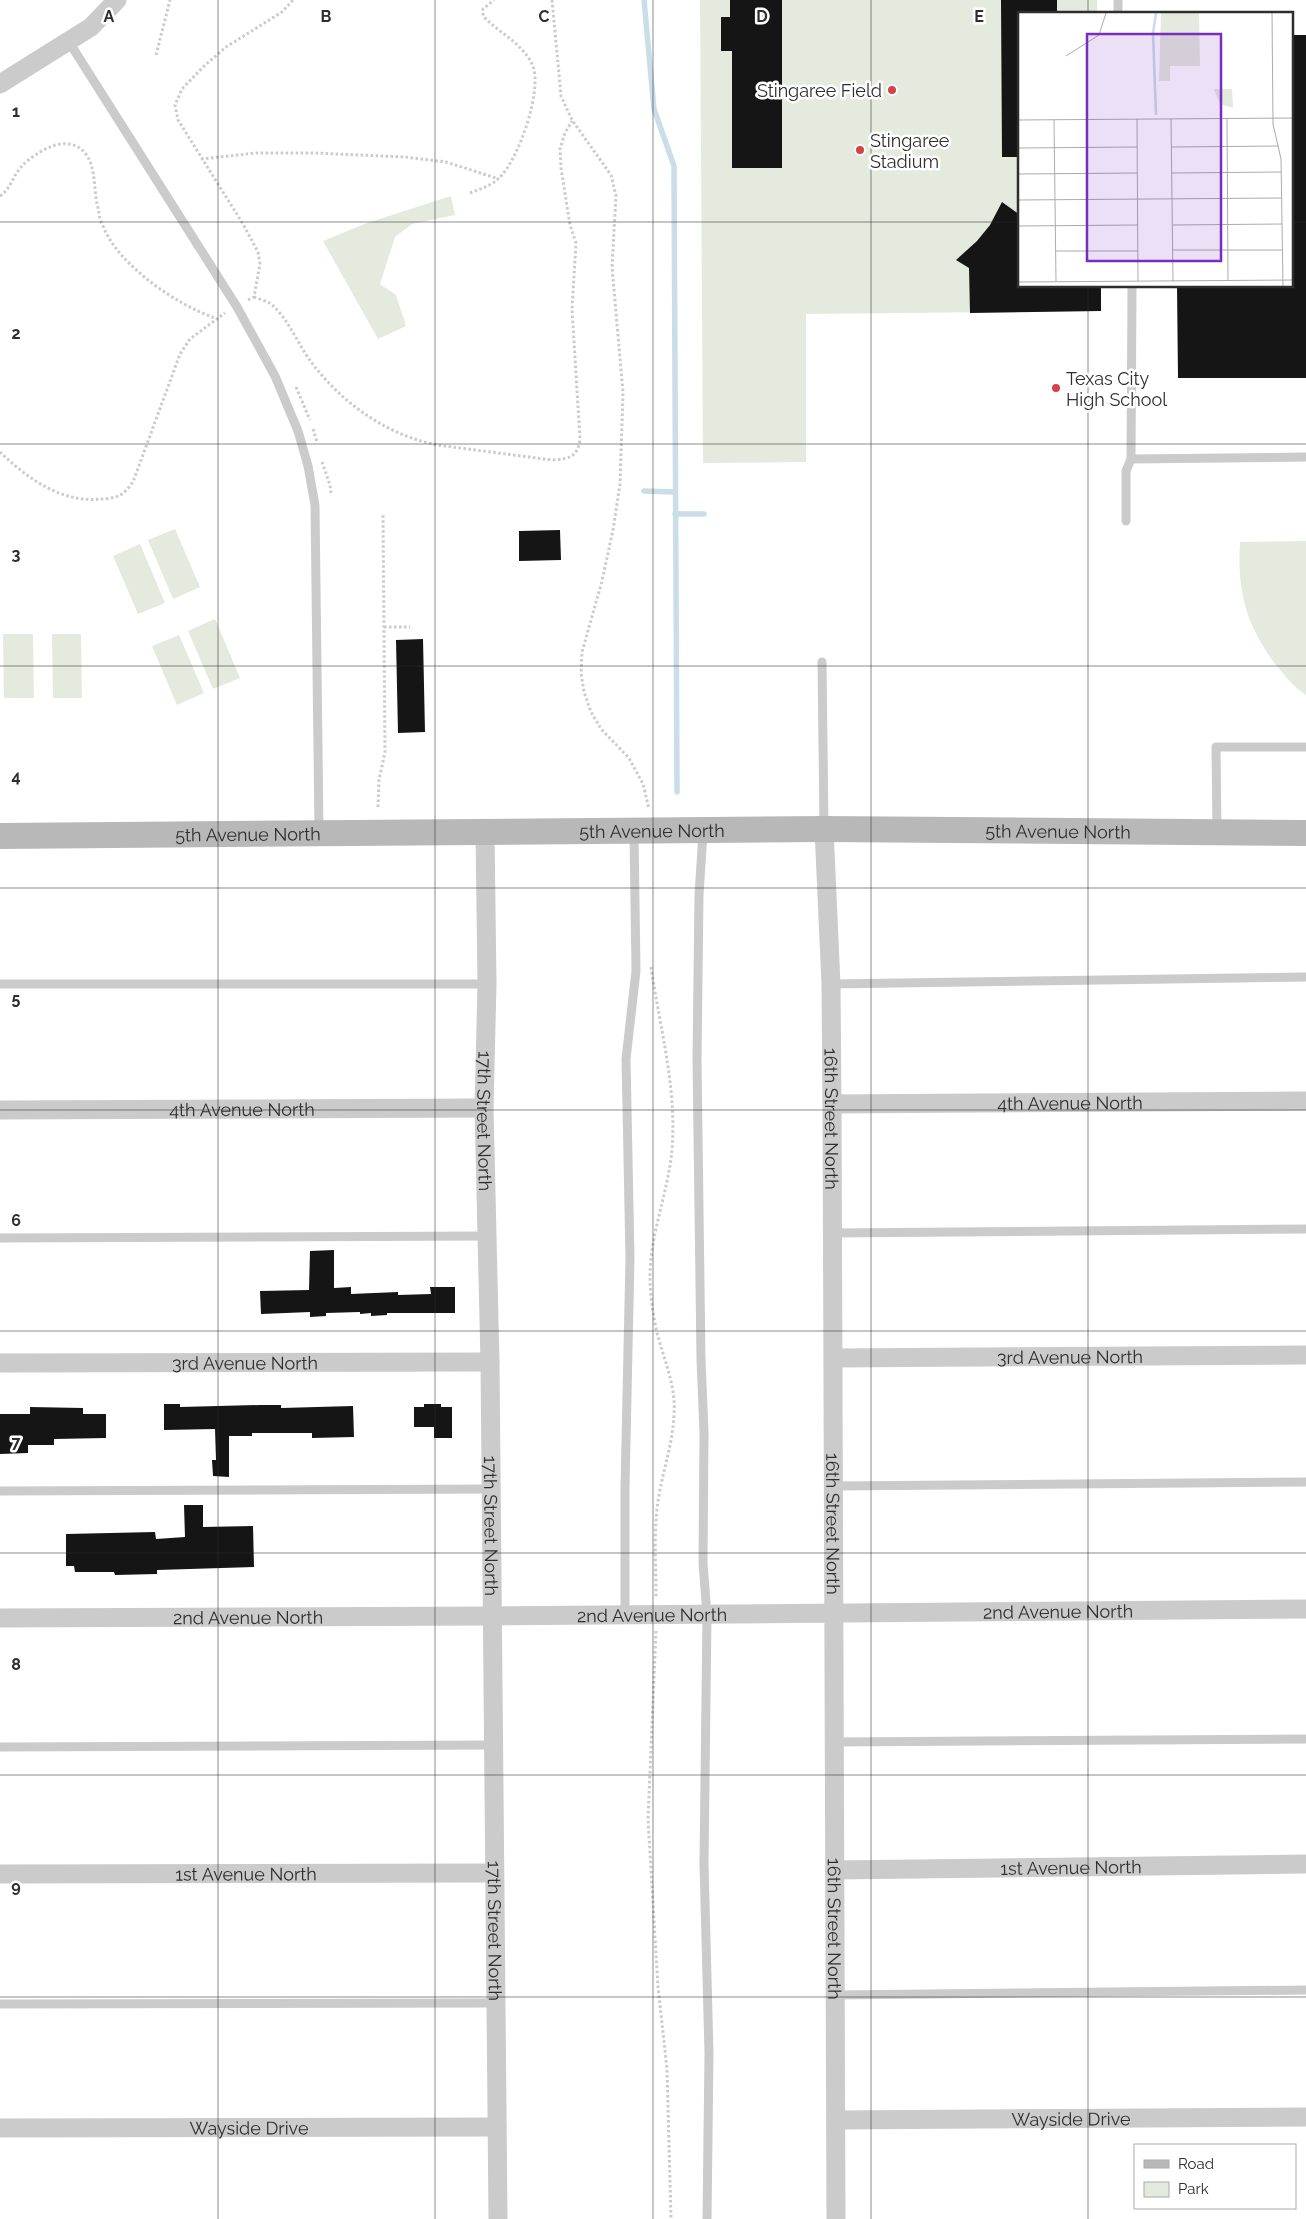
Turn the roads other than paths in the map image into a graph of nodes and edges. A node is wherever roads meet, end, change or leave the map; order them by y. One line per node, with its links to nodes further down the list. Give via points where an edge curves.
1 (118, 0): 2 (street, via 91,27)
2 (69, 42): 3 (street); 13 (lane, via 237,307 275,376 298,431 315,505)
3 (0, 84)
4 (1132, 288): 6 (lane)
5 (1306, 457): 6 (lane)
6 (1131, 459): 7 (lane, via 1126,471)
7 (1126, 521)
8 (822, 662): 10 (lane)
9 (1306, 747): 16 (lane, via 1216,747)
10 (824, 829): 12 (street, 5th Avenue North); 16 (street, 5th Avenue North); 21 (street, 16th Street North)
11 (634, 831): 12 (street, 5th Avenue North); 14 (street, 5th Avenue North); 40 (lane, via 636,971 626,1059 630,1258)
12 (703, 831): 41 (lane, via 697,1060 704,1432 703,1563)
13 (319, 832): 14 (street, 5th Avenue North); 17 (street, 5th Avenue North)
14 (485, 832): 20 (street, 17th Street North)
15 (1306, 833): 16 (street, 5th Avenue North)
16 (1217, 834)
17 (0, 836)
18 (1306, 977): 21 (lane)
19 (0, 984): 20 (lane)
20 (487, 984): 24 (street, 17th Street North)
21 (831, 984): 23 (street, 16th Street North)
22 (1306, 1100): 23 (street, 4th Avenue North)
23 (832, 1104): 27 (street, 16th Street North)
24 (484, 1108): 25 (street, 4th Avenue North); 28 (street, 17th Street North)
25 (0, 1110)
26 (1306, 1229): 27 (lane)
27 (833, 1233): 31 (street, 16th Street North)
28 (487, 1236): 29 (lane); 32 (street, 17th Street North)
29 (0, 1238)
30 (1306, 1355): 31 (street, 3rd Avenue North)
31 (834, 1358): 35 (street, 16th Street North)
32 (490, 1362): 33 (street, 3rd Avenue North); 36 (street, 17th Street North)
33 (0, 1363)
34 (1306, 1482): 35 (lane)
35 (834, 1486): 39 (street, 16th Street North)
36 (491, 1489): 37 (lane); 42 (street, 17th Street North)
37 (0, 1491)
38 (1306, 1608): 39 (street, 2nd Avenue North)
39 (834, 1614): 41 (street, 2nd Avenue North); 45 (street, 16th Street North)
40 (625, 1615): 41 (street, 2nd Avenue North); 42 (street, 2nd Avenue North)
41 (707, 1615): 61 (lane, via 704,1864 709,2053)
42 (492, 1616): 43 (street, 2nd Avenue North); 46 (street, 17th Street North)
43 (0, 1618)
44 (1306, 1739): 45 (lane)
45 (835, 1742): 49 (street, 16th Street North)
46 (493, 1745): 47 (lane); 50 (street, 17th Street North)
47 (0, 1747)
48 (1306, 1864): 49 (street, 1st Avenue North)
49 (835, 1870): 53 (street, 16th Street North)
50 (494, 1873): 51 (street, 1st Avenue North); 54 (street, 17th Street North)
51 (0, 1874)
52 (1306, 1990): 53 (lane)
53 (836, 1994): 57 (street, 16th Street North)
54 (495, 2003): 55 (lane); 58 (street, 17th Street North)
55 (0, 2004)
56 (1306, 2117): 57 (street, Wayside Drive)
57 (836, 2120): 62 (street, 16th Street North)
58 (497, 2127): 59 (street, Wayside Drive); 60 (street, 17th Street North)
59 (0, 2128)
60 (498, 2219)
61 (707, 2219)
62 (836, 2219)

